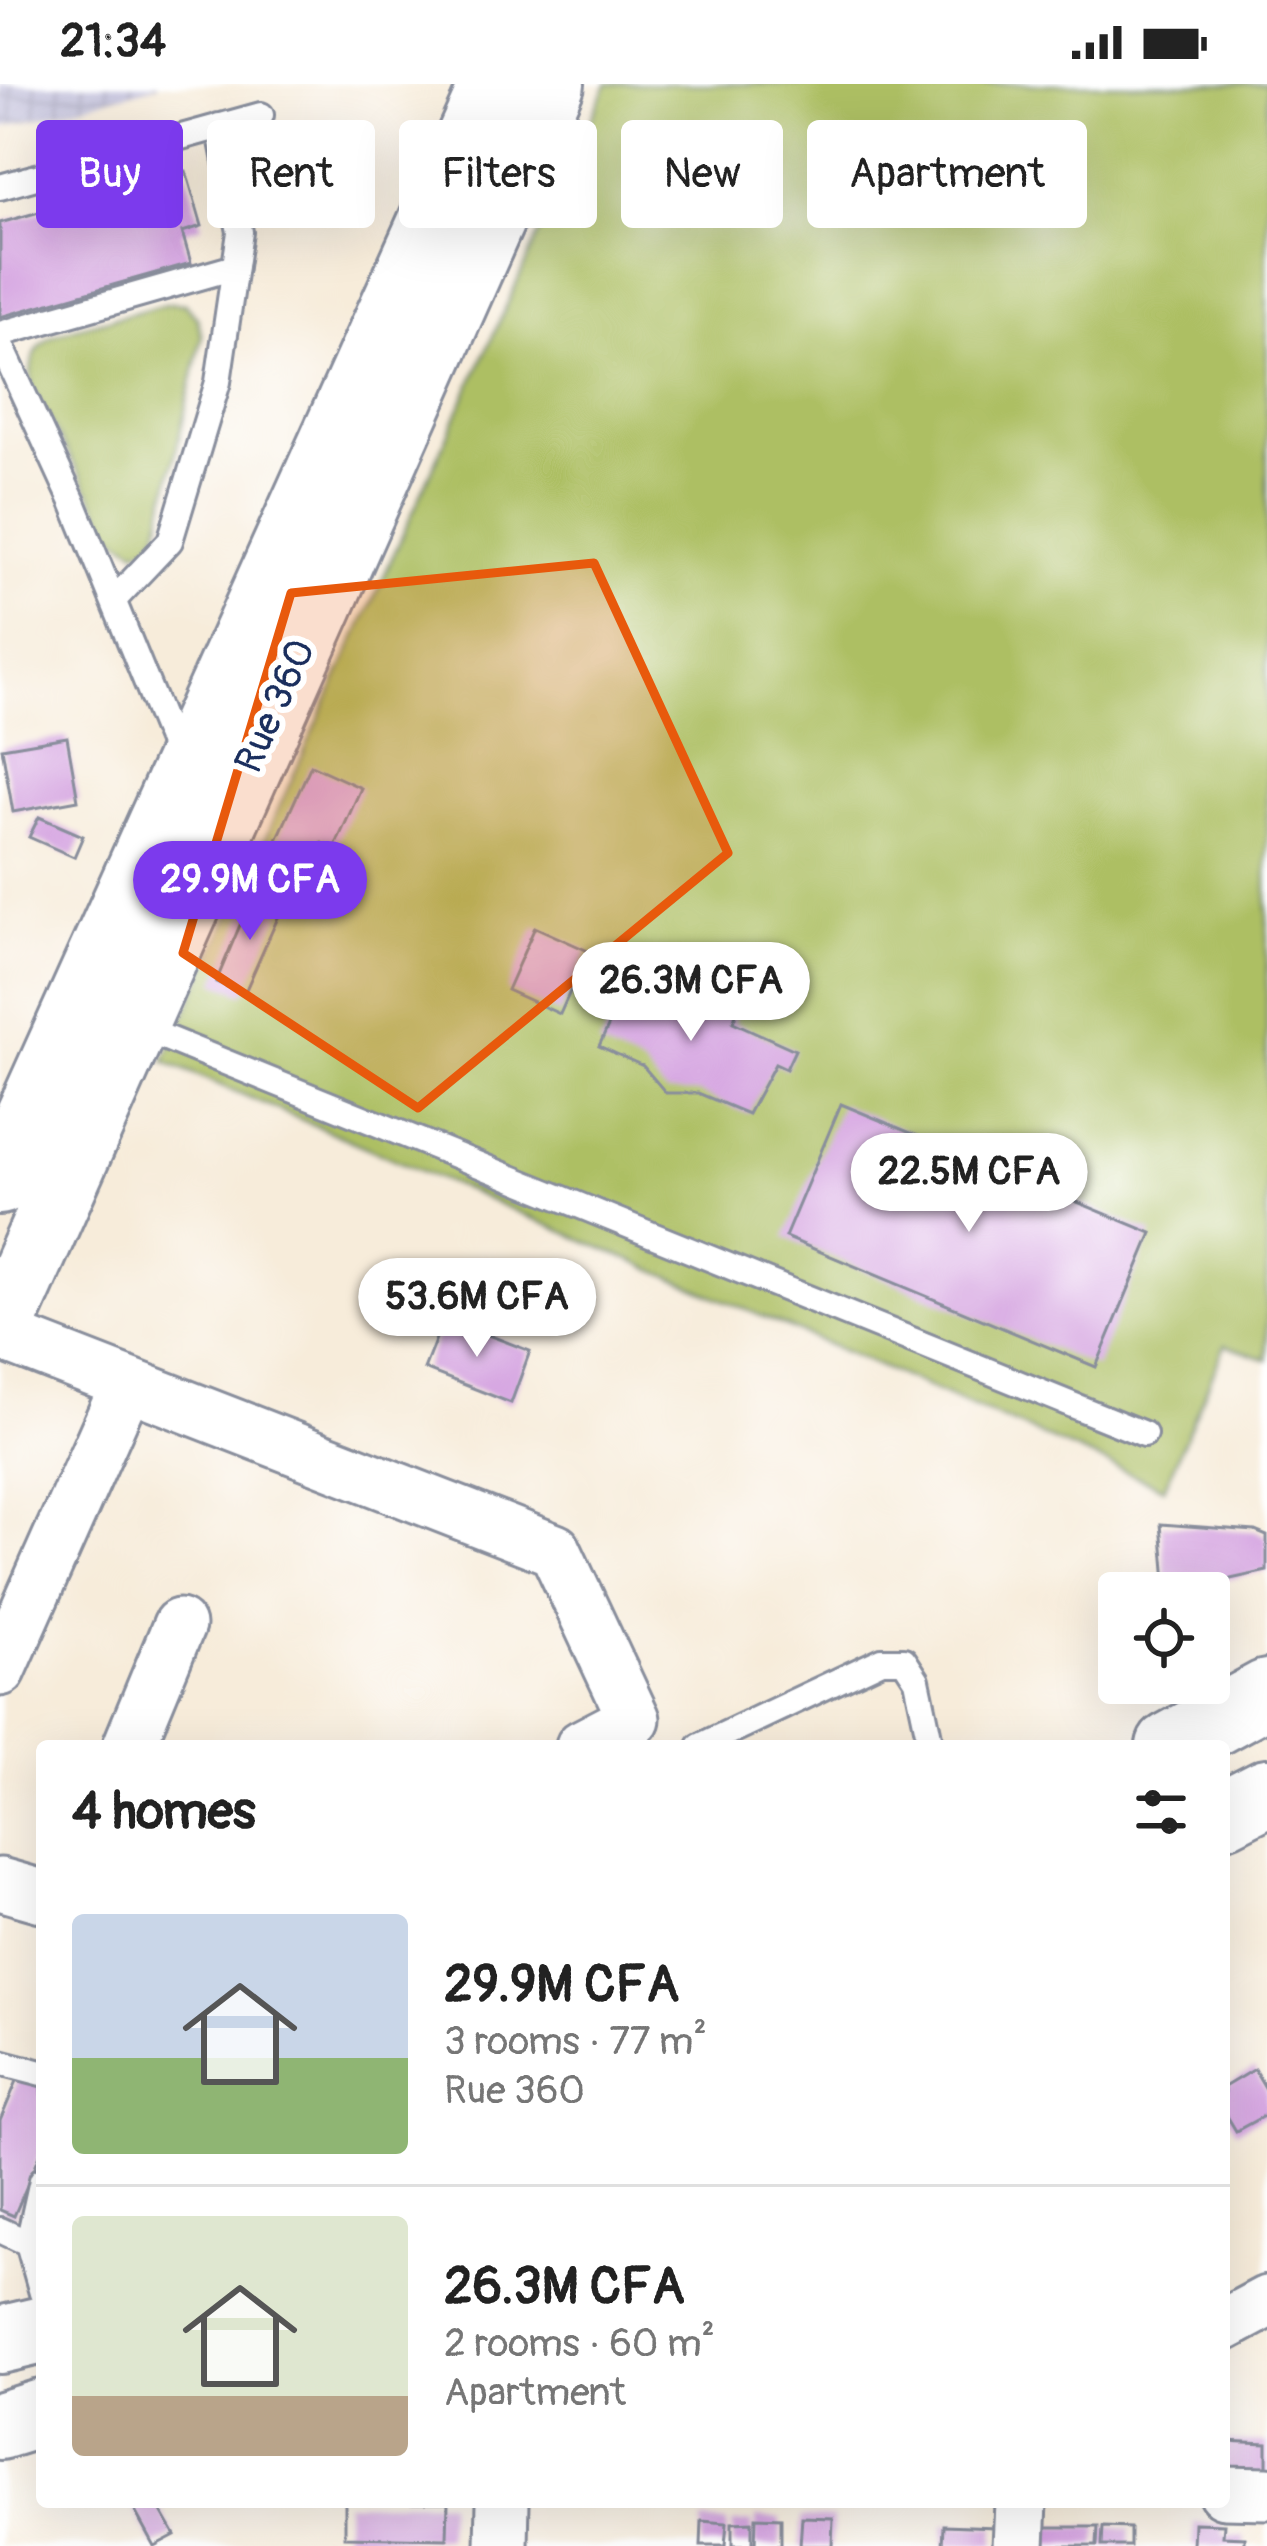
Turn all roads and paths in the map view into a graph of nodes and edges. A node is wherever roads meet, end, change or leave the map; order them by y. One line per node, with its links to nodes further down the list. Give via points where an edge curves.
1 (494, 84): 11 (main road, Rue 360)
2 (551, 84): 12 (main road, Rue 360)
3 (261, 115): 4 (lane)
4 (242, 120)
5 (207, 129): 6 (lane)
6 (0, 187)
7 (239, 228): 8 (lane)
8 (235, 267): 9 (lane); 10 (lane, via 218,382 170,541)
9 (0, 338): 10 (lane)
10 (114, 601): 11 (lane)
11 (182, 771): 13 (main road, Rue 360)
12 (134, 1026): 14 (main road, Rue 360); 16 (lane)
13 (0, 1181)
14 (0, 1331): 15 (street)
15 (127, 1384): 18 (street); 20 (street, via 555,1550)
16 (1144, 1434)
17 (179, 1625): 21 (street)
18 (0, 1670)
19 (1267, 1693): 25 (main road)
20 (640, 1732): 22 (street)
21 (131, 1740)
22 (607, 1740)
23 (713, 1740): 24 (lane, via 882,1660 904,1660 917,1680)
24 (930, 1740)
25 (1181, 1740)
26 (1267, 1792): 27 (main road)
27 (1230, 1811)
28 (0, 1884): 29 (street)
29 (36, 1894)
30 (0, 2062): 31 (lane)
31 (36, 2071)
32 (36, 2207): 34 (lane)
33 (0, 2230): 34 (lane)
34 (28, 2243): 35 (lane)
35 (36, 2272)
36 (1267, 2302): 37 (street)
37 (1230, 2322)
38 (36, 2331): 39 (main road)
39 (0, 2340)
40 (36, 2415): 41 (main road)
41 (0, 2426)
42 (1230, 2492): 43 (street)
43 (1267, 2493)
44 (503, 2508): 46 (street)
45 (1021, 2508): 47 (street)
46 (502, 2546)
47 (1019, 2546)

